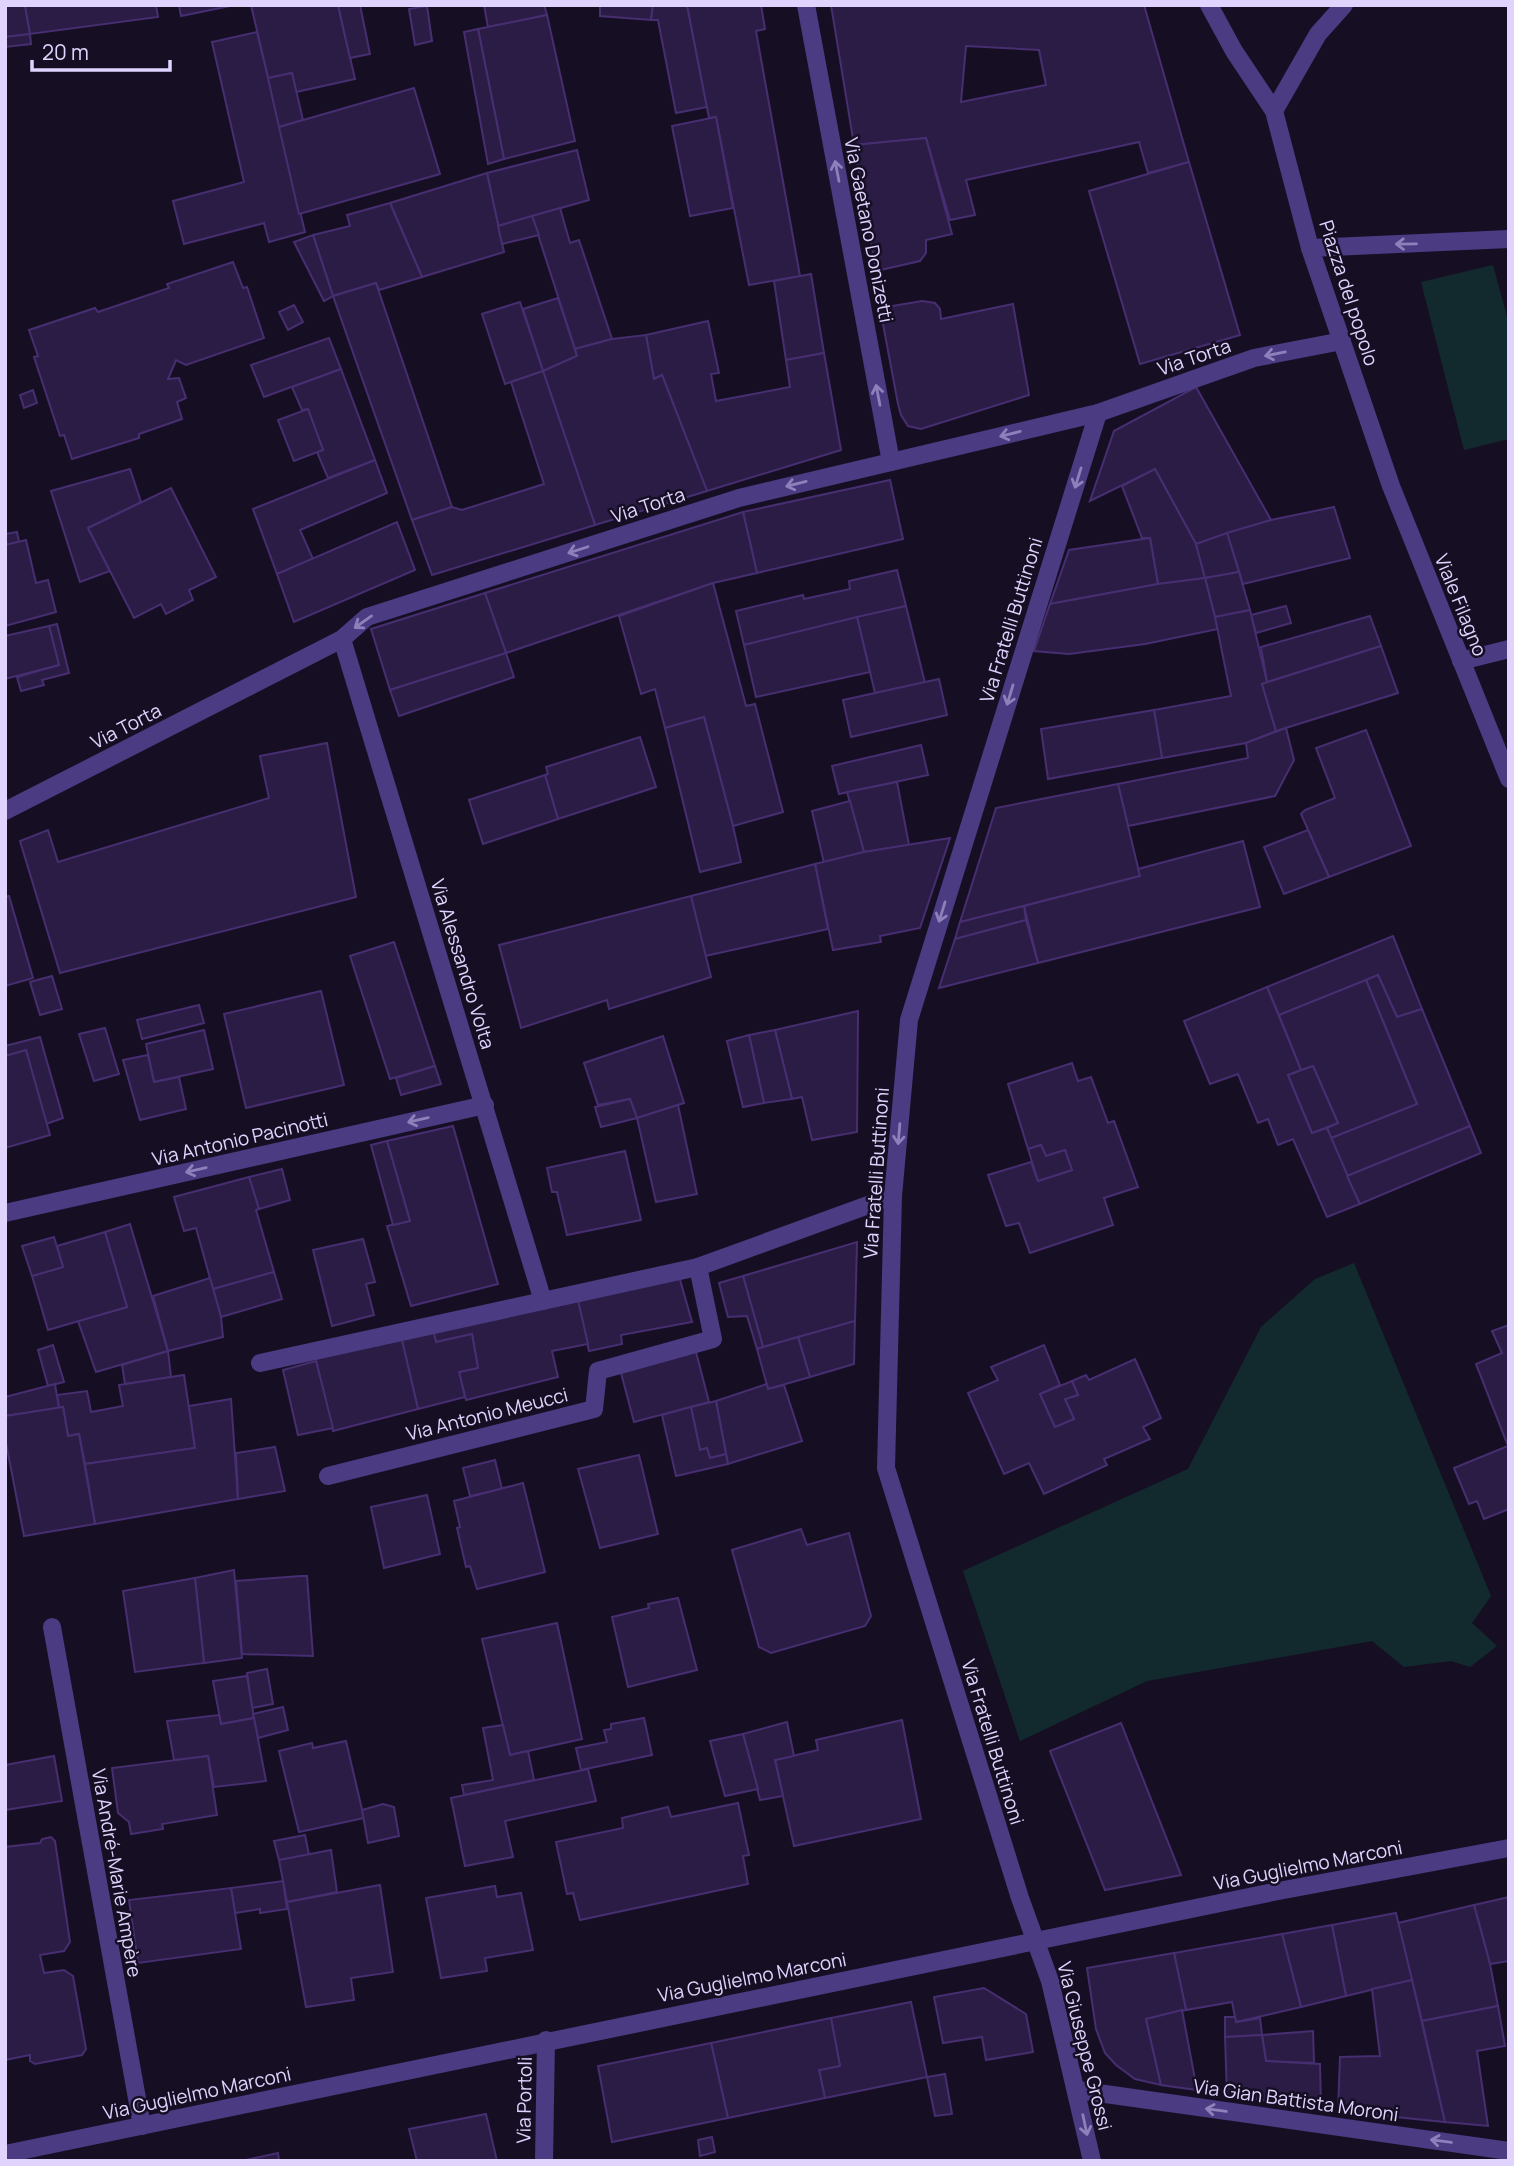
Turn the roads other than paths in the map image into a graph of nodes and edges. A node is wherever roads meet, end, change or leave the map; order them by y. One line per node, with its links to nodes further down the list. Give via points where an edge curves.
1 (806, 5): 9 (street, Via Gaetano Donizetti, one-way to 1)
2 (1209, 5): 4 (street, Piazza del popolo)
3 (1344, 5): 4 (street, via 1318,34)
4 (1274, 111): 6 (street, Piazza del popolo)
5 (1509, 239): 6 (street, one-way to 6)
6 (1310, 248): 7 (street, Piazza del popolo)
7 (1342, 341): 8 (street, Via Torta, one-way to 8, via 1254,358); 10 (street, Piazza del popolo)
8 (1098, 413): 9 (street, Via Torta, one-way to 9); 17 (street, Via Fratelli Buttinoni, one-way to 17, via 909,1020)
9 (891, 462): 11 (street, Via Torta, one-way to 11, via 739,498 380,613)
10 (1391, 486): 13 (street, Viale Filagno)
11 (342, 639): 15 (street, Via Torta); 16 (street, Via Alessandro Volta)
12 (1509, 649): 13 (street)
13 (1461, 661): 14 (street, Viale Filagno)
14 (1509, 779)
15 (5, 811)
16 (485, 1105): 18 (street, Via Antonio Pacinotti, one-way to 18); 20 (street, Via Alessandro Volta)
17 (893, 1196): 19 (street); 25 (street, Via Fratelli Buttinoni, via 886,1468)
18 (5, 1213)
19 (698, 1267): 20 (street); 22 (street, Via Antonio Meucci, via 713,1339 598,1371 594,1409)
20 (543, 1301): 21 (street)
21 (260, 1363)
22 (328, 1476)
23 (52, 1627): 28 (street, Via André-Marie Ampère)
24 (1509, 1847): 25 (street, Via Guglielmo Marconi)
25 (1035, 1941): 26 (street, Via Guglielmo Marconi); 27 (street, Via Giuseppe Grossi, via 1050,1981)
26 (546, 2040): 28 (street, Via Guglielmo Marconi); 31 (street, Via Portoli)
27 (1077, 2090): 29 (street, Via Gian Battista Moroni, one-way to 27); 32 (street, Via Giuseppe Grossi, one-way to 32)
28 (142, 2126): 30 (street, Via Guglielmo Marconi)
29 (1509, 2151)
30 (5, 2154)
31 (544, 2161)
32 (1092, 2161)

